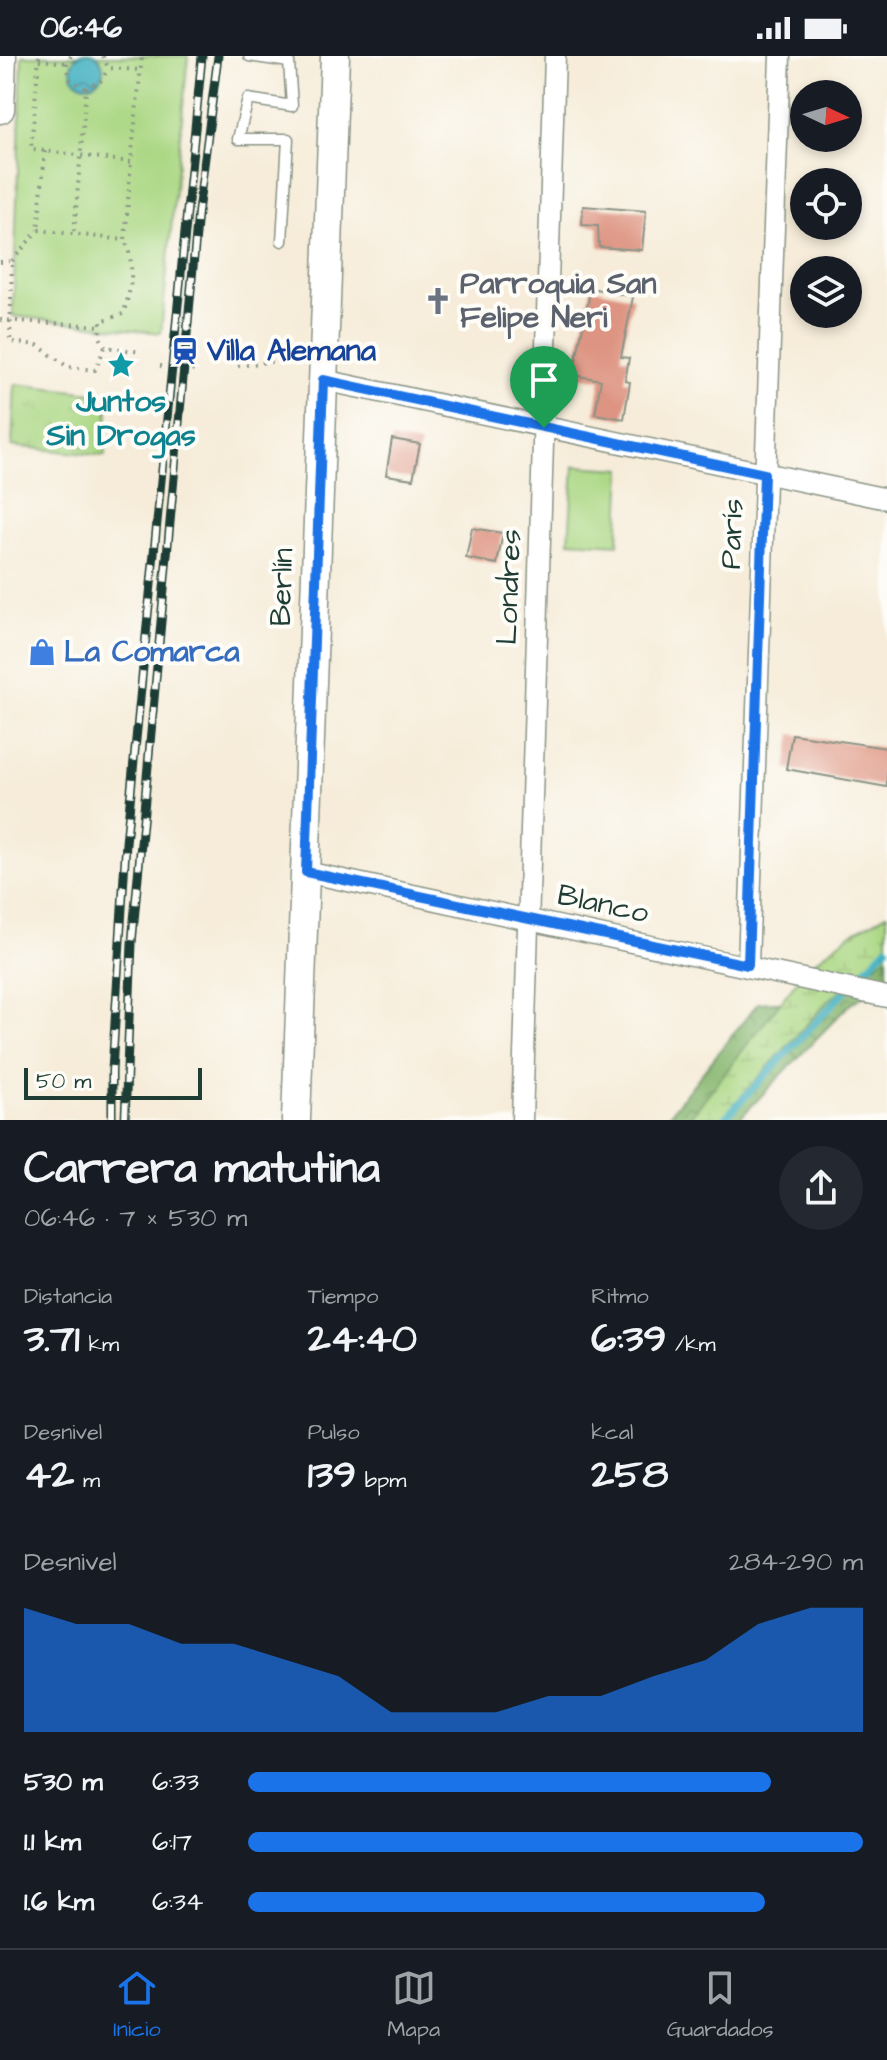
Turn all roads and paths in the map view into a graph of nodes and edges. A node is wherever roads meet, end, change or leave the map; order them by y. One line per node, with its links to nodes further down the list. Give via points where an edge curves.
1 (2, 56): 14 (main road)
2 (71, 56): 10 (path)
3 (103, 56): 11 (path)
4 (142, 56): 12 (path)
5 (249, 56): 21 (lane, via 289,62 292,106 248,99 238,139 288,139)
6 (335, 56): 31 (main road, Berlín)
7 (555, 56): 33 (street, Londres)
8 (780, 56): 34 (street, París)
9 (39, 58): 10 (path); 15 (path, via 31,149)
10 (67, 63): 13 (path, via 70,79)
11 (108, 68): 12 (path); 13 (path, via 102,80)
12 (141, 70): 17 (path)
13 (86, 89): 16 (path)
14 (0, 109)
15 (45, 151): 16 (path); 18 (path)
16 (80, 156): 17 (path); 19 (path)
17 (131, 162): 20 (path)
18 (38, 230): 19 (path); 22 (path)
19 (74, 234): 20 (path)
20 (125, 240): 26 (path, via 132,256 131,291 123,314 101,321)
21 (282, 241)
22 (12, 261): 23 (path); 25 (path)
23 (0, 262)
24 (0, 320): 25 (path)
25 (10, 320): 26 (path); 27 (path, via 10,342 37,345 68,367 95,370)
26 (101, 326): 27 (path)
27 (105, 347): 28 (path)
28 (142, 352)
29 (160, 366): 32 (path)
30 (238, 366): 31 (path)
31 (323, 367): 33 (street); 36 (main road, Berlín)
32 (194, 370)
33 (544, 428): 34 (street); 37 (street, Londres)
34 (764, 474): 35 (street); 38 (street, París)
35 (887, 499)
36 (306, 872): 37 (street, Blanco); 40 (main road, Berlín)
37 (528, 919): 38 (street, Blanco); 41 (street, Londres)
38 (748, 965): 39 (street, Blanco)
39 (887, 997)
40 (296, 1120)
41 (522, 1120)

